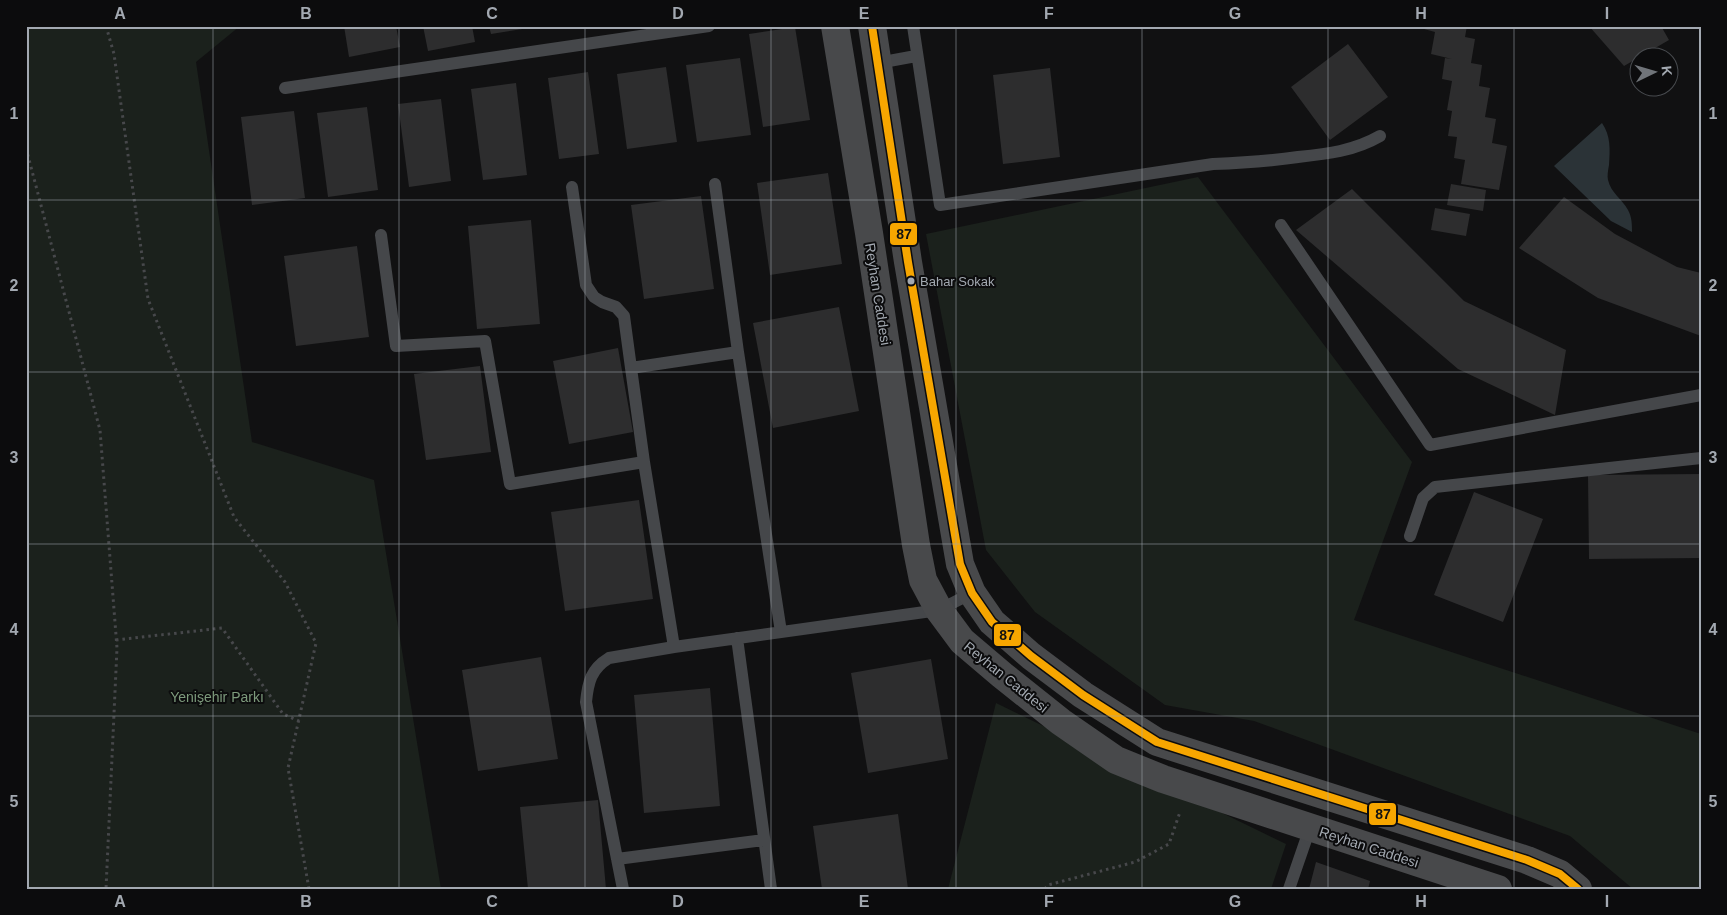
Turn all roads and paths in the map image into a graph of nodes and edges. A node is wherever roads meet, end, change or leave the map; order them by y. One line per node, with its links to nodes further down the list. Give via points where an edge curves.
1 (106, 26): 28 (path, via 114,54 148,299 234,517 285,582 316,643)
2 (709, 26): 6 (lane)
3 (835, 26): 23 (main road, Reyhan Caddesi, via 916,545 923,580)
4 (872, 26): 8 (main road)
5 (913, 26): 7 (lane)
6 (651, 31): 9 (lane)
7 (916, 56): 8 (lane); 10 (lane, via 940,205 1213,164 1335,153)
8 (878, 63): 22 (main road, via 908,262 960,564)
9 (285, 88)
10 (1380, 136)
11 (26, 148): 26 (path, via 100,430)
12 (715, 184): 16 (lane)
13 (572, 187): 17 (lane, via 586,285 594,297 616,307 624,316)
14 (1281, 225): 18 (lane, via 1430,445)
15 (381, 235): 20 (lane, via 396,346 485,341 510,484)
16 (738, 352): 17 (lane); 24 (lane)
17 (631, 368): 20 (lane)
18 (1701, 396)
19 (1701, 458): 21 (lane, via 1435,487 1423,498)
20 (644, 462): 27 (lane)
21 (1410, 536)
22 (972, 593): 23 (lane); 40 (main road, via 992,622 1030,656 1083,695 1157,742 1527,860 1560,874)
23 (939, 610): 24 (lane); 29 (main road, Reyhan Caddesi, via 962,641 1069,727 1116,760)
24 (781, 632): 25 (lane)
25 (737, 638): 27 (lane); 31 (lane)
26 (116, 640): 28 (path, via 222,628 283,714); 33 (path)
27 (674, 647): 32 (lane, via 609,658 592,673 586,702)
28 (299, 721): 34 (path, via 288,768)
29 (1188, 788): 30 (main road, Reyhan Caddesi); 37 (path, via 1169,844 1135,862 1048,885)
30 (1310, 828): 38 (lane); 39 (main road, Reyhan Caddesi)
31 (764, 840): 32 (lane); 36 (lane)
32 (618, 859): 35 (lane)
33 (106, 889)
34 (309, 889)
35 (623, 889)
36 (771, 889)
37 (1045, 889)
38 (1289, 889)
39 (1498, 889)
40 (1578, 889)

